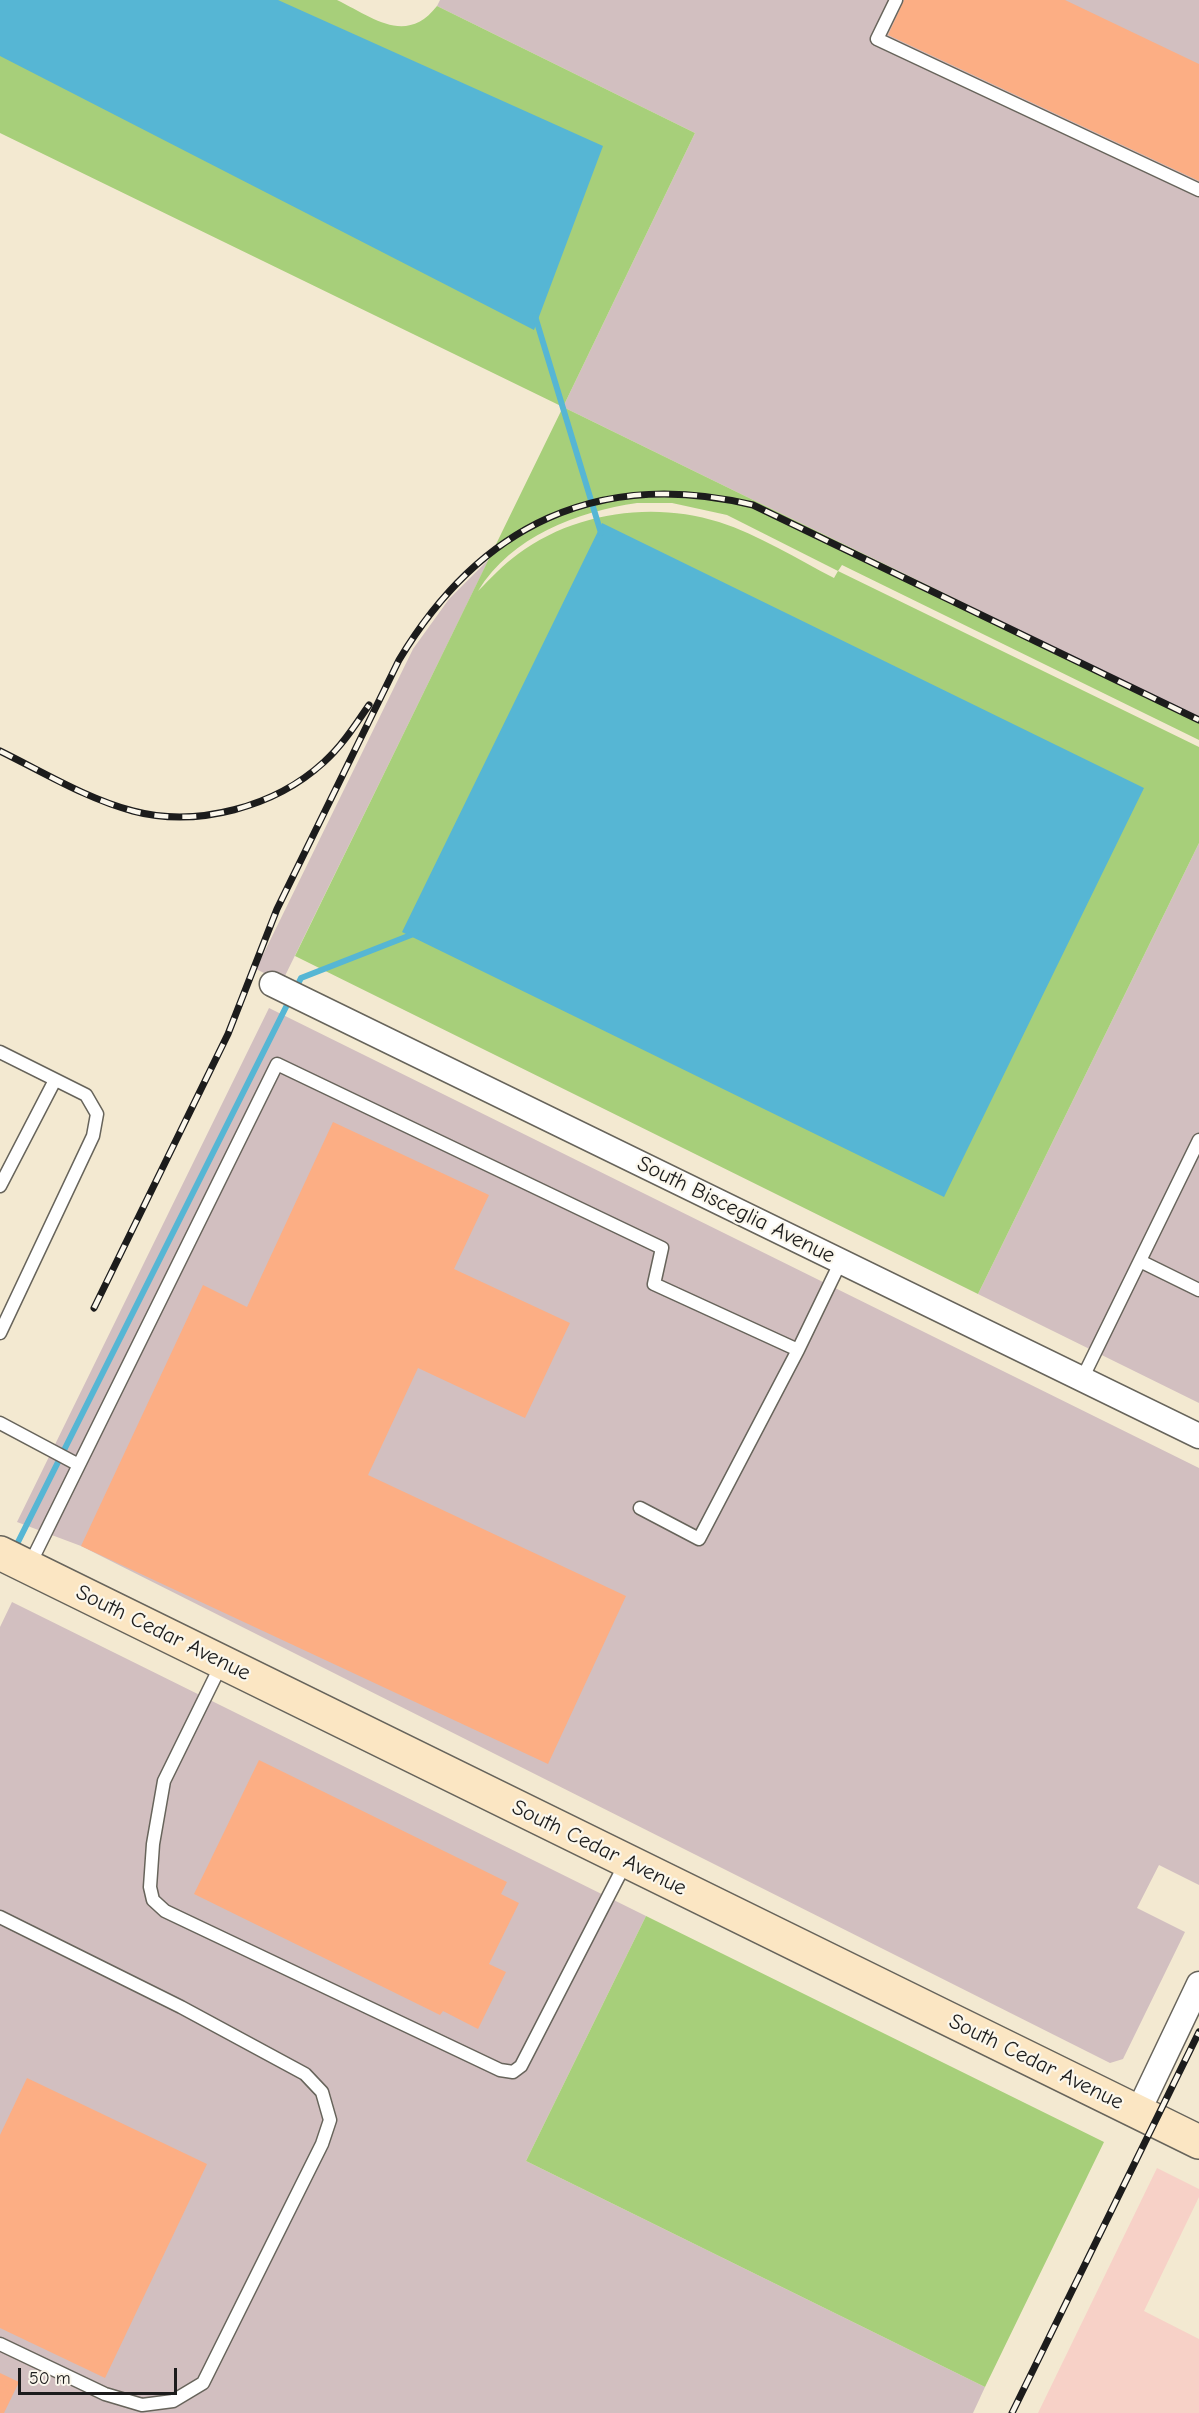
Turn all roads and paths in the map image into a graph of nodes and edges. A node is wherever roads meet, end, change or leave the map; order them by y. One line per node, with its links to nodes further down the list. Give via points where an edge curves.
1 (896, 0): 2 (lane, via 877,39)
2 (1199, 190)
3 (272, 984): 9 (street, South Bisceglia Avenue)
4 (0, 1052): 5 (lane)
5 (55, 1080): 7 (lane); 11 (lane, via 86,1095 98,1113 93,1136)
6 (1199, 1140): 8 (lane)
7 (0, 1186)
8 (1140, 1261): 10 (lane); 13 (lane)
9 (841, 1262): 12 (lane); 13 (street, South Bisceglia Avenue)
10 (1199, 1290)
11 (0, 1333)
12 (798, 1350): 16 (lane, via 654,1284 662,1248 277,1064); 17 (lane, via 699,1539)
13 (1082, 1379): 15 (street, South Bisceglia Avenue)
14 (0, 1423): 16 (lane)
15 (1199, 1436)
16 (77, 1464): 18 (lane)
17 (640, 1508)
18 (14, 1560): 19 (main road, South Cedar Avenue)
19 (222, 1662): 20 (main road, South Cedar Avenue); 20 (lane, via 164,1781 150,1887 153,1900 165,1911 500,2070 513,2072 521,2066)
20 (627, 1861): 23 (main road, South Cedar Avenue)
21 (0, 1917): 25 (lane, via 305,2074 322,2092 330,2120 322,2144 203,2383 173,2401 142,2405 105,2394)
22 (1199, 1984): 23 (street)
23 (1138, 2112): 24 (main road, South Cedar Avenue)
24 (1199, 2142)
25 (0, 2344)

